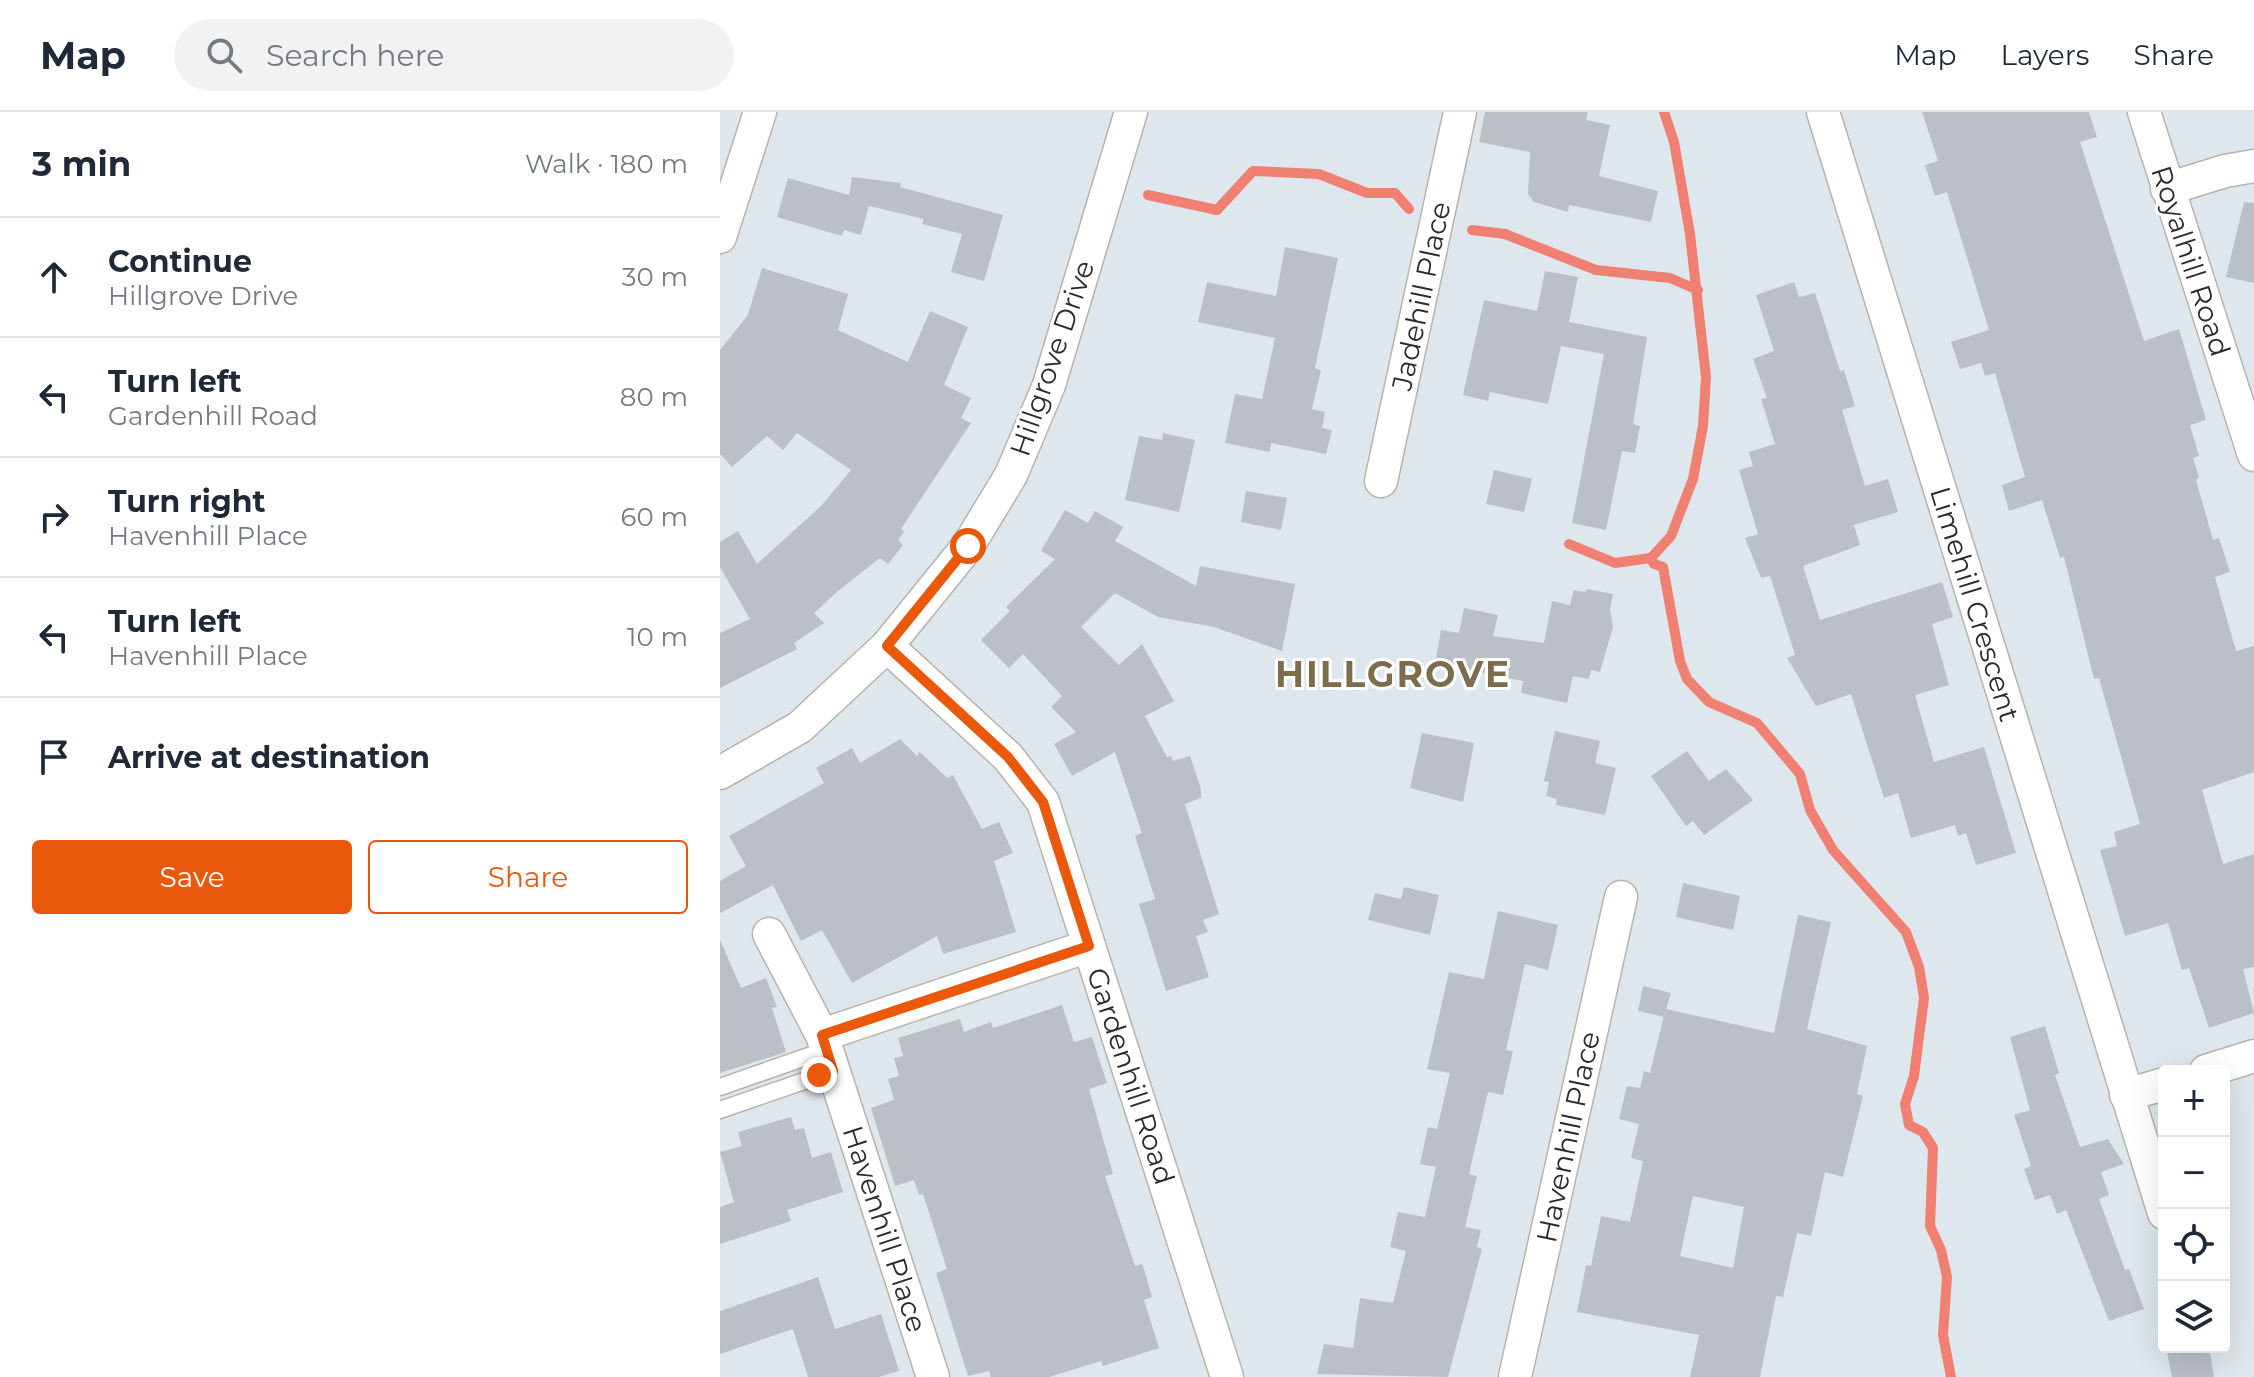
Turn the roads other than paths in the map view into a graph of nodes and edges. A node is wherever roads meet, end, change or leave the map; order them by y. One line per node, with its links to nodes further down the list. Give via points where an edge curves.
1 (760, 112): 8 (street)
2 (1131, 112): 11 (street, Hillgrove Drive, via 1049,385 1011,475 968,546)
3 (1460, 112): 10 (street, Jadehill Place)
4 (1823, 112): 21 (street, Limehill Crescent)
5 (2144, 112): 7 (street, Royalhill Road)
6 (2254, 166): 7 (street)
7 (2167, 189): 9 (street, Royalhill Road)
8 (720, 237)
9 (2254, 455)
10 (1381, 481)
11 (887, 646): 12 (street, Hillgrove Drive, via 800,727); 15 (street, Gardenhill Road, via 1008,757 1043,802)
12 (720, 773)
13 (1621, 897): 26 (street, Havenhill Place)
14 (769, 934): 16 (street, Havenhill Place)
15 (1089, 946): 16 (street); 25 (street, Gardenhill Road)
16 (827, 1052): 20 (lane); 22 (lane); 24 (street, Havenhill Place)
17 (2254, 1056): 18 (street)
18 (2225, 1065)
19 (2158, 1086): 21 (street)
20 (720, 1087)
21 (2126, 1095): 23 (street, Limehill Crescent)
22 (720, 1110)
23 (2163, 1209)
24 (933, 1377)
25 (1227, 1377)
26 (1515, 1377)

